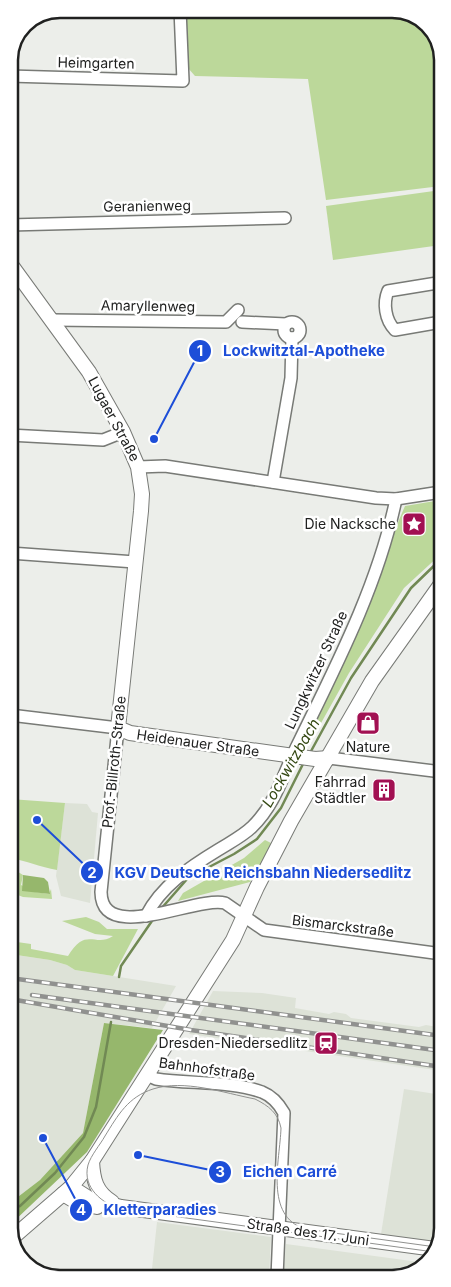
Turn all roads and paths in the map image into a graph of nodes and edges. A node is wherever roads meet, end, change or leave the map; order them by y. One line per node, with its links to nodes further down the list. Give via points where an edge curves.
1 (180, 18): 2 (street, Heimgarten, via 183,80)
2 (18, 76)
3 (285, 218): 4 (street, Geranienweg)
4 (18, 225)
5 (18, 274): 8 (street, Lugaer Straße)
6 (433, 283): 10 (street, via 388,291 385,299 388,320 395,330)
7 (238, 310): 8 (street, Amaryllenweg, via 226,322)
8 (53, 320): 11 (street, Lugaer Straße, via 93,378)
9 (242, 322): 14 (street, via 286,324 285,335 292,338 291,378)
10 (433, 323)
11 (123, 432): 12 (street, via 103,440); 13 (street, Lugaer Straße)
12 (18, 435)
13 (138, 467): 14 (street, Lugaer Straße, via 165,466); 18 (street, Prof.-Billroth-Straße, via 142,494)
14 (273, 482): 16 (street, Lugaer Straße)
15 (433, 493): 16 (street, Lugaer Straße)
16 (396, 499): 22 (street, Lungkwitzer Straße, via 356,620)
17 (18, 554): 18 (street)
18 (136, 562): 21 (street, Prof.-Billroth-Straße)
19 (433, 595): 23 (street)
20 (18, 716): 21 (street, Heidenauer Straße)
21 (118, 728): 22 (street, Heidenauer Straße, via 130,733); 25 (street, Prof.-Billroth-Straße, via 101,898 107,911 113,915)
22 (296, 756): 23 (street, Heidenauer Straße); 25 (street, Lungkwitzer Straße, via 278,790 252,827 195,863 170,884 152,904)
23 (322, 758): 24 (street); 26 (street)
24 (433, 771)
25 (147, 915): 26 (street, Prof.-Billroth-Straße, via 218,901)
26 (244, 917): 27 (street, Bismarckstraße, via 259,928 277,932); 28 (street, via 233,940)
27 (433, 953)
28 (147, 1074): 29 (street); 32 (street, Bahnhofstraße, via 156,1079 221,1084 262,1092 278,1102 284,1113)
29 (92, 1161): 30 (street); 31 (street, via 93,1179 98,1191)
30 (67, 1190): 31 (street, Straße des 17. Juni, via 78,1203); 33 (street)
31 (121, 1207): 32 (street, Straße des 17. Juni)
32 (278, 1228): 34 (street, Straße des 17. Juni); 35 (street)
33 (18, 1232)
34 (428, 1248)
35 (277, 1270)

